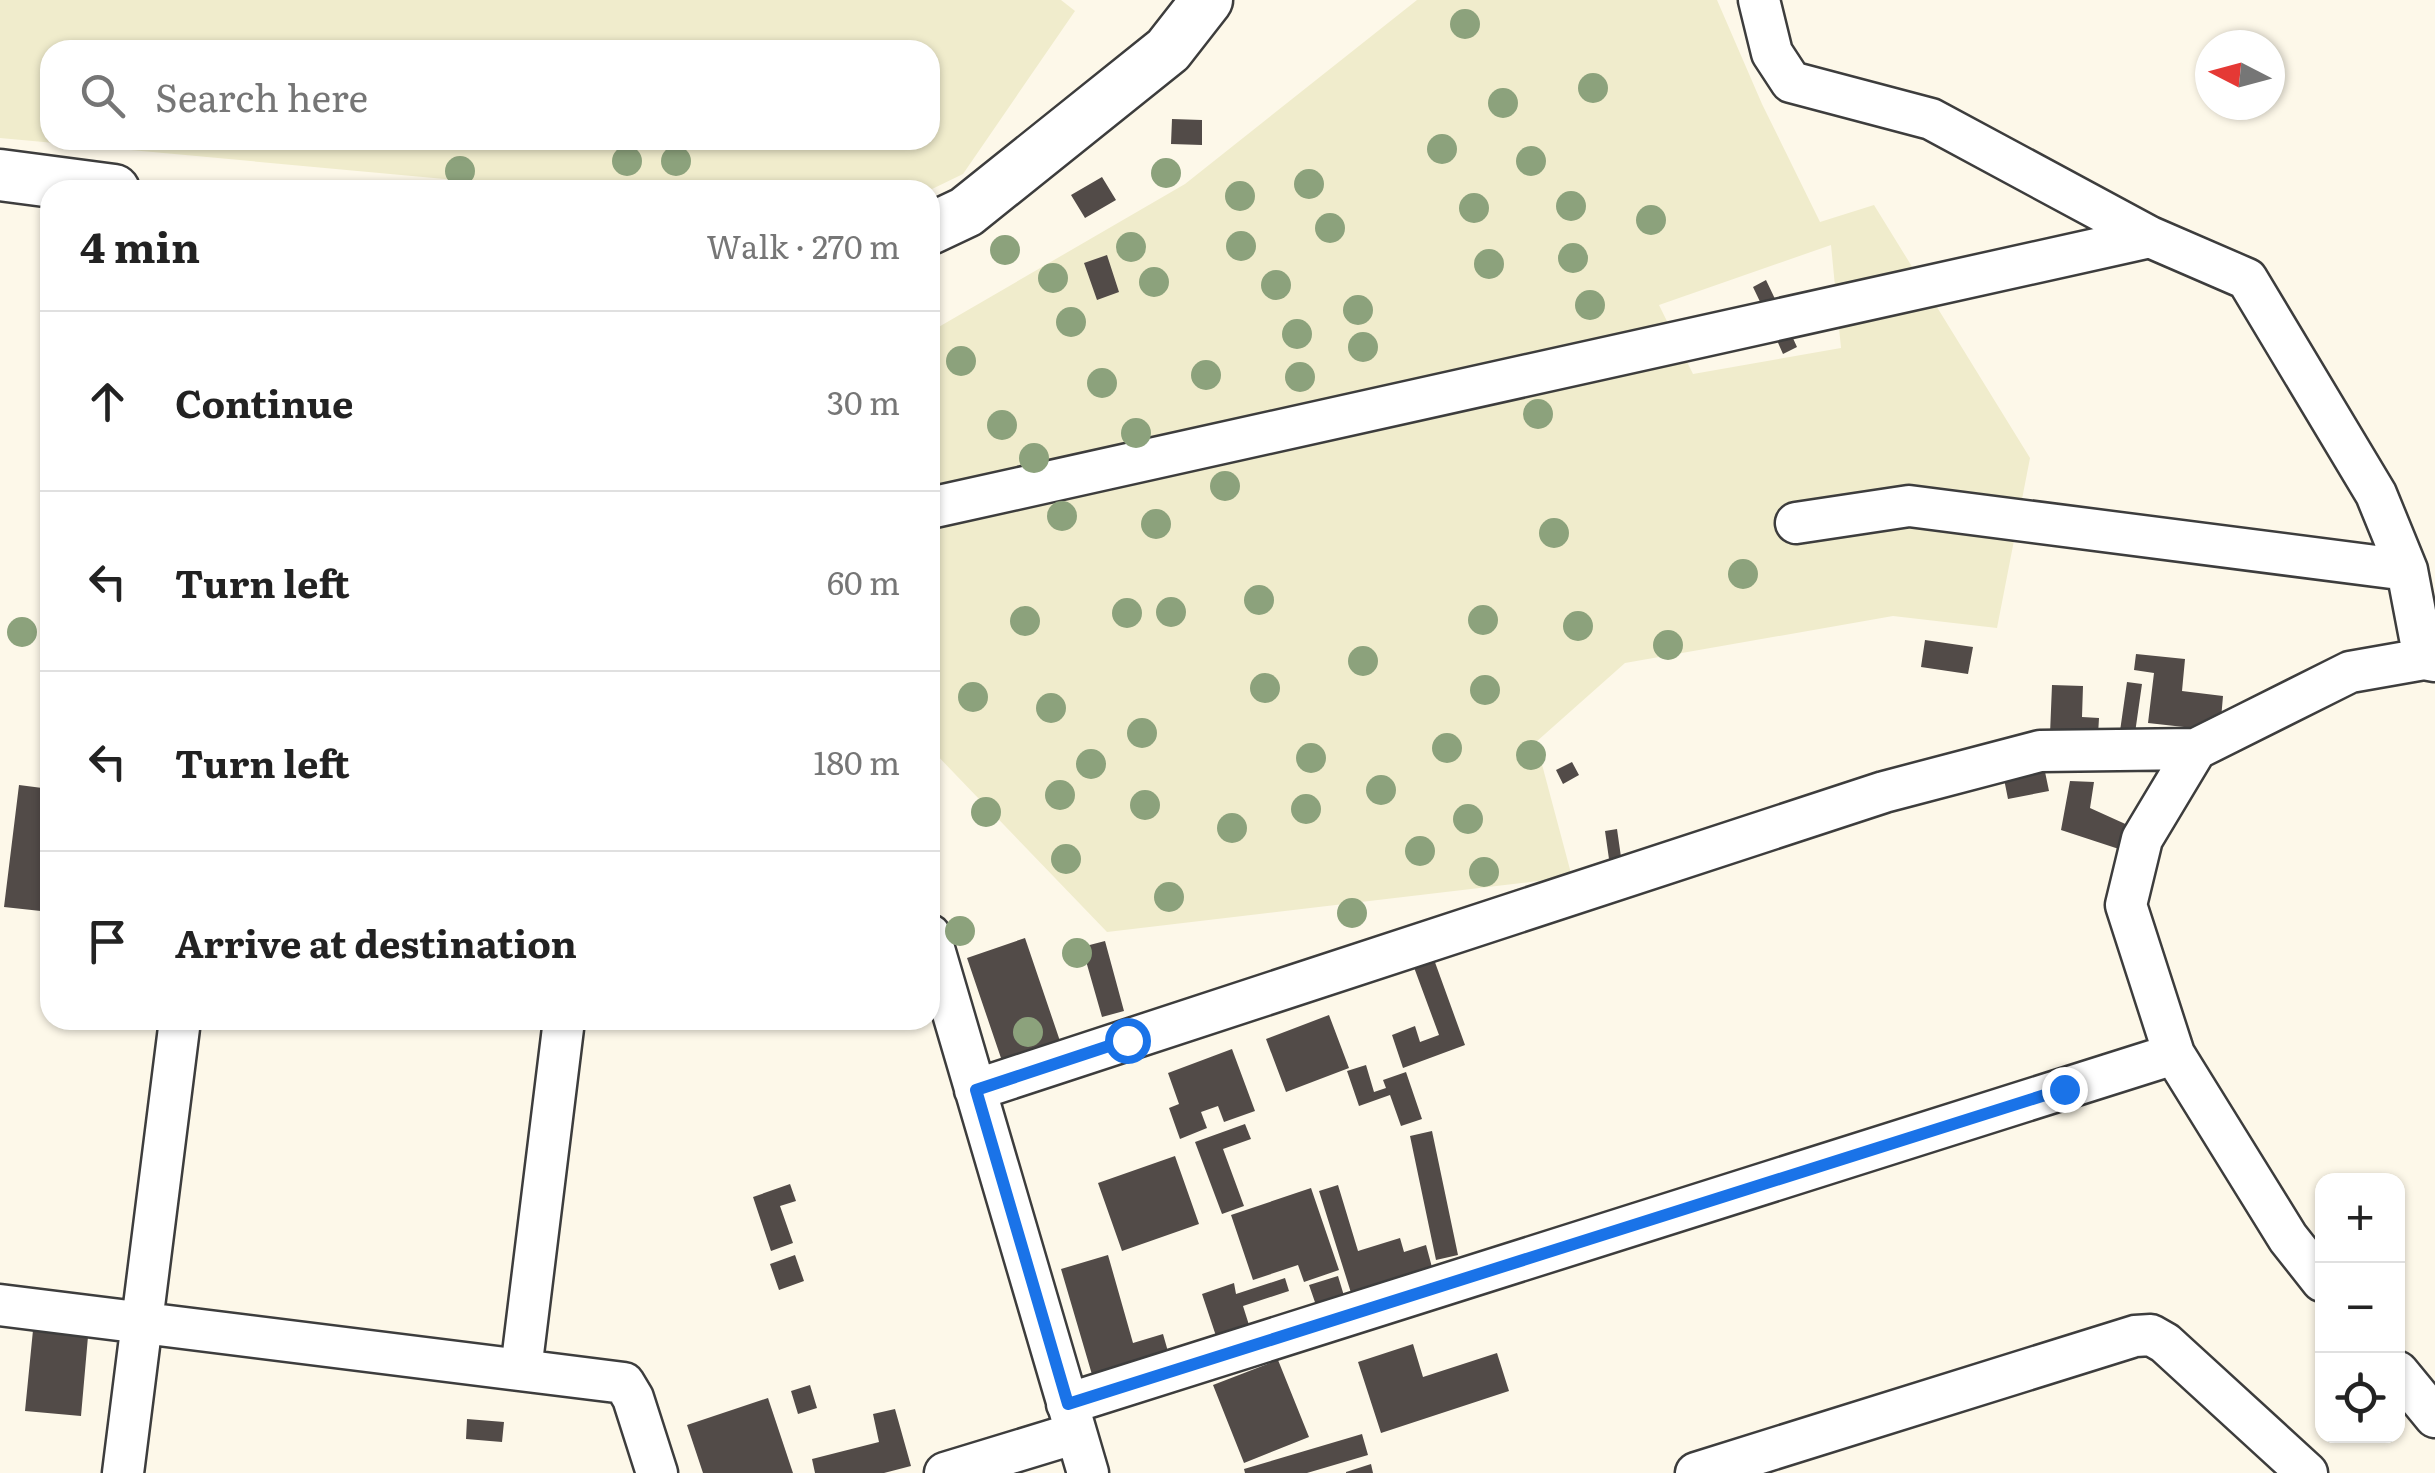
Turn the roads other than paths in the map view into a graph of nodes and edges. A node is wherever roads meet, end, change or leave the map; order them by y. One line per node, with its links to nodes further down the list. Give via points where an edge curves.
1 (1207, 0): 5 (street, via 1168,50 966,212)
2 (1759, 0): 6 (street, via 1772,53 1791,82 1932,119)
3 (0, 176): 4 (street)
4 (40, 181)
5 (940, 225)
6 (2150, 237): 7 (street); 9 (street, via 2247,279 2376,494)
7 (940, 506)
8 (1796, 523): 9 (street, via 1909,506)
9 (2407, 570): 10 (street)
10 (2430, 660): 11 (street, via 2350,672)
11 (2196, 749): 15 (street, via 2142,839 2126,905); 16 (street, via 2040,751 1884,792)
12 (940, 969): 16 (street)
13 (179, 1030): 19 (street)
14 (563, 1030): 20 (street)
15 (2174, 1054): 17 (street); 23 (street)
16 (976, 1090): 23 (street)
17 (2315, 1272)
18 (0, 1306): 19 (street)
19 (142, 1322): 20 (street); 24 (street)
20 (521, 1370): 25 (street, via 624,1383)
21 (2405, 1381): 22 (street)
22 (2435, 1417)
23 (1072, 1419): 26 (street); 27 (street)
24 (124, 1473)
25 (657, 1473)
26 (945, 1473)
27 (1088, 1473)
28 (1696, 1473): 29 (street, via 2151,1335)
29 (2307, 1473)

